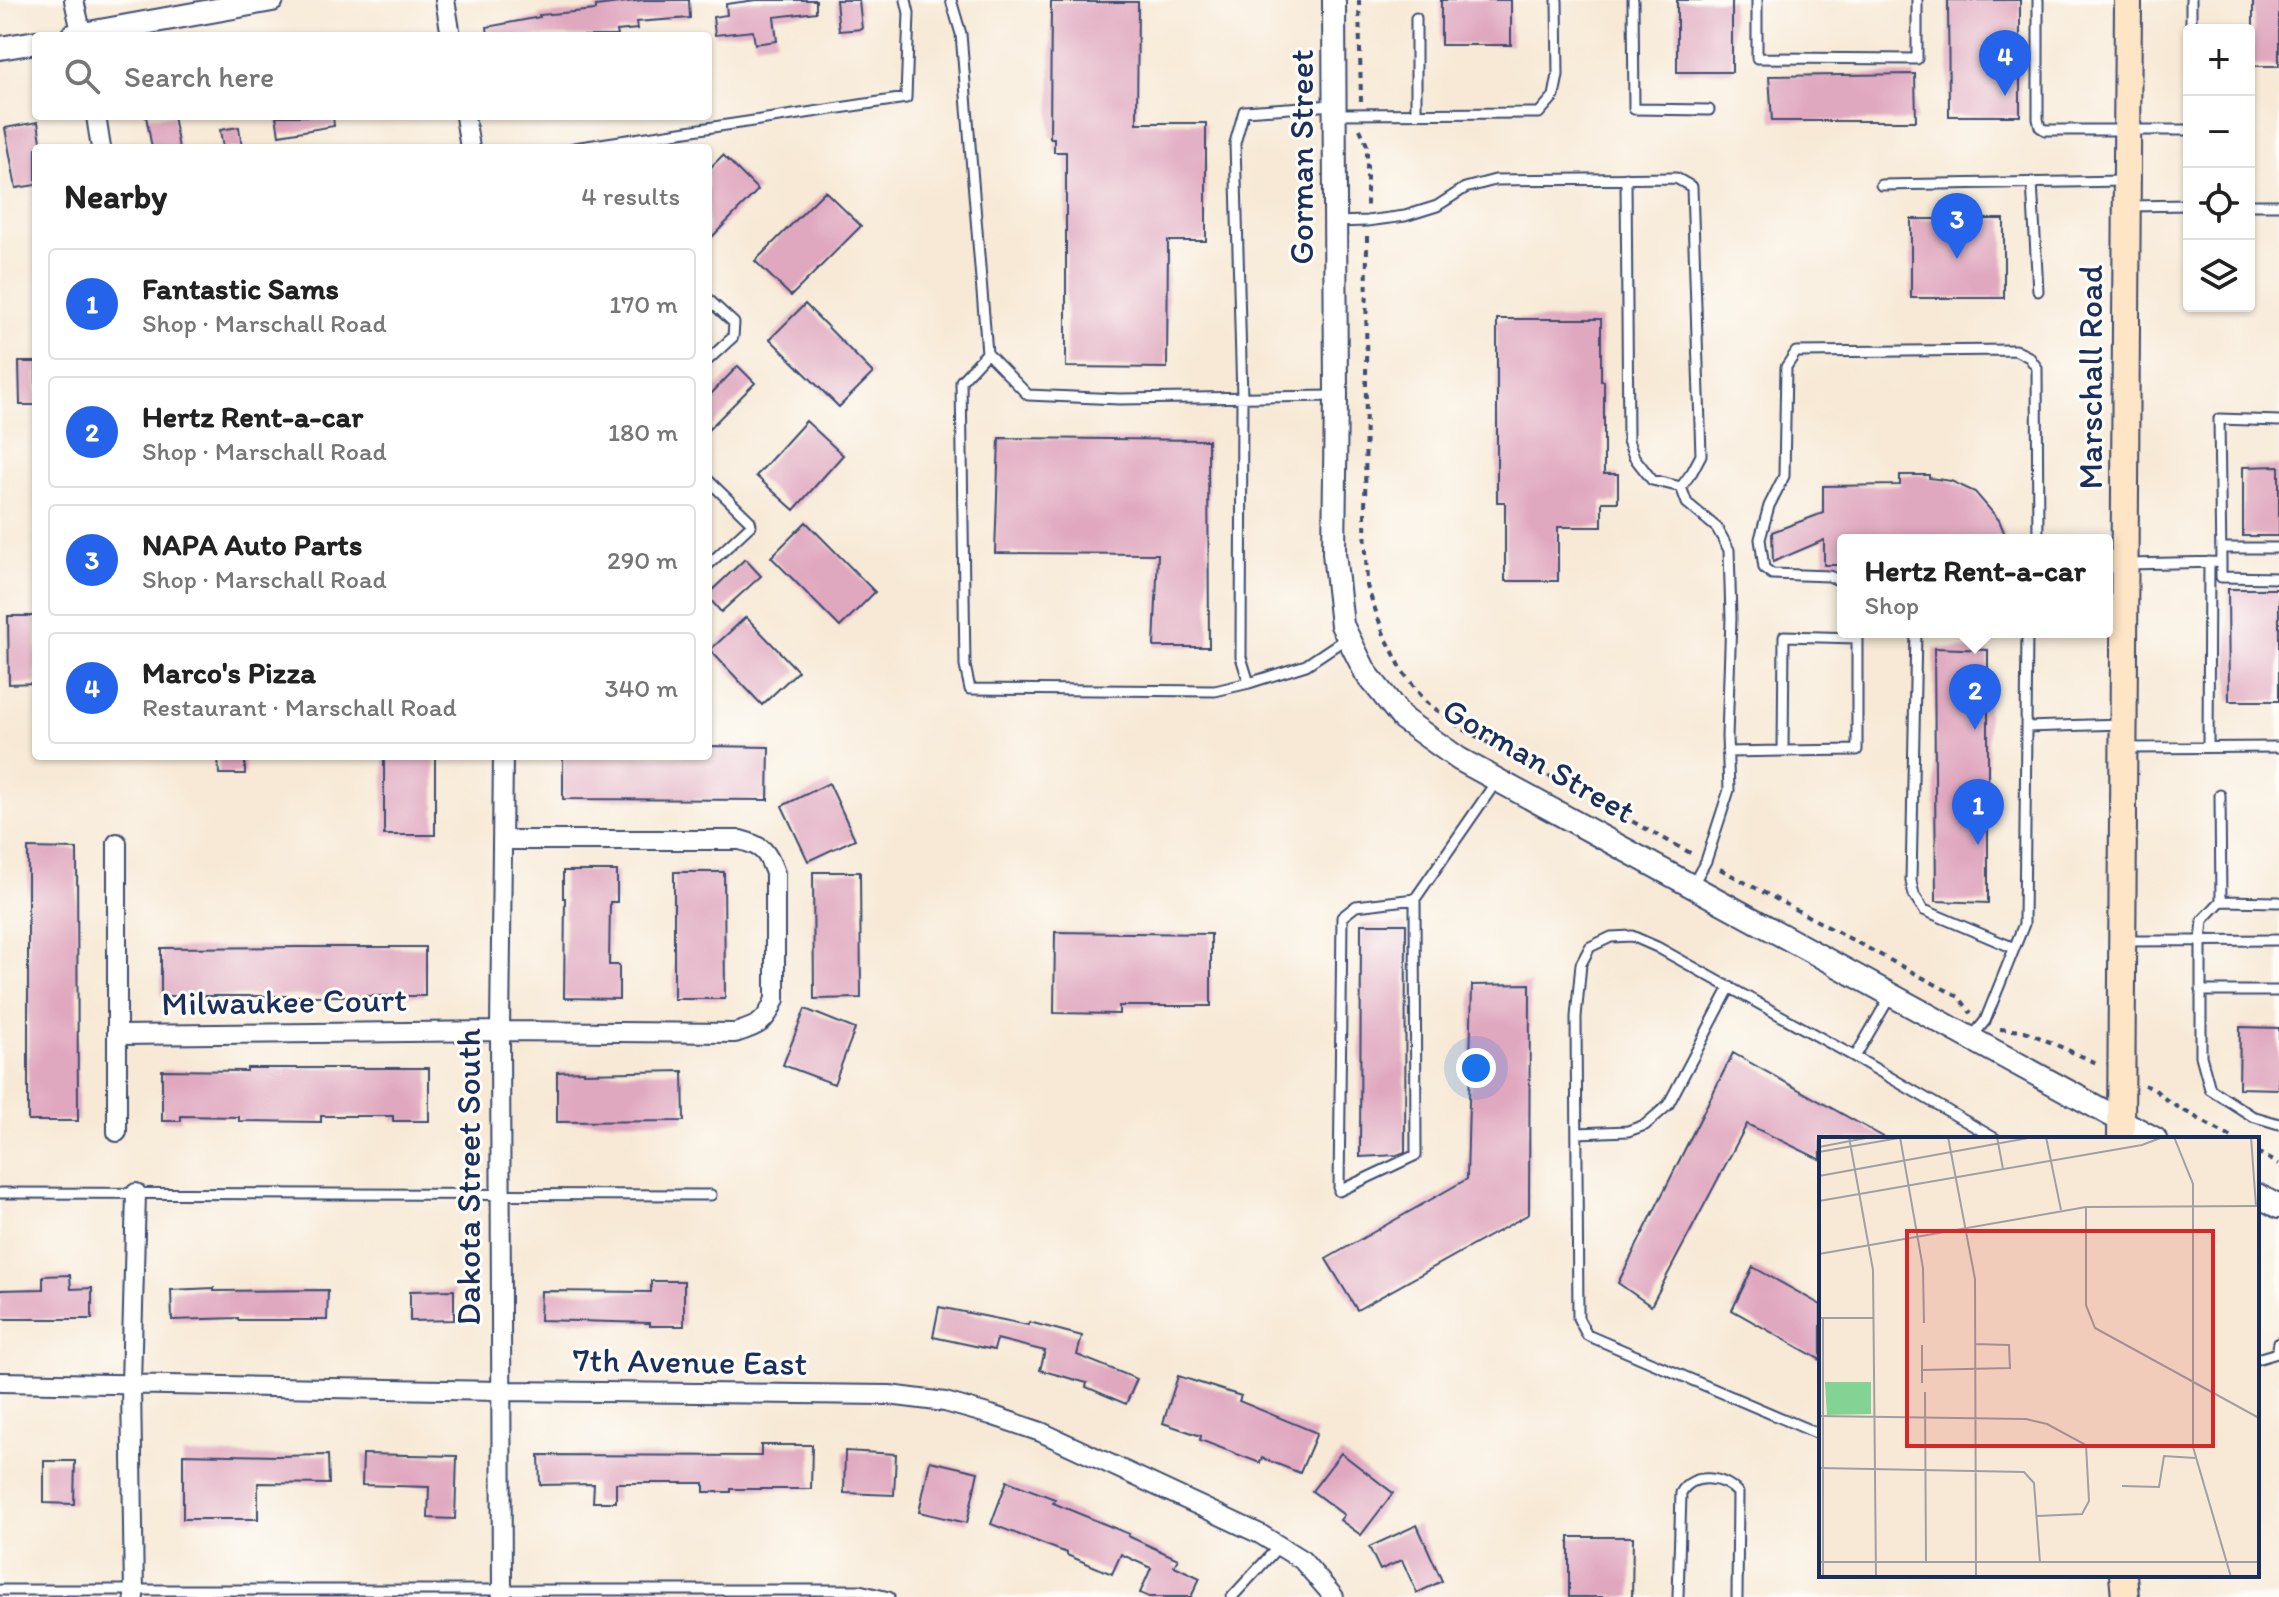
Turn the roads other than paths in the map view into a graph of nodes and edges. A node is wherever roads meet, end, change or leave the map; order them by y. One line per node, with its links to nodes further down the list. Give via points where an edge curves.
1 (74, 0): 16 (street)
2 (272, 0): 17 (street)
3 (445, 0): 18 (street)
4 (906, 0): 30 (lane, via 906,98)
5 (951, 0): 41 (lane, via 961,34)
6 (1334, 0): 21 (street, Gorman Street)
7 (1557, 0): 23 (lane, via 1558,75 1554,96 1539,113)
8 (1633, 0): 22 (lane, via 1634,109)
9 (1757, 0): 10 (lane, via 1757,58 1885,59 1917,59)
10 (1917, 0)
11 (2038, 0): 26 (lane, via 2040,127)
12 (2128, 0): 26 (main road, Marschall Road)
13 (2191, 0): 15 (lane)
14 (1416, 18): 23 (lane)
15 (2191, 24)
16 (78, 32)
17 (95, 32)
18 (450, 32)
19 (32, 43): 20 (street)
20 (0, 48)
21 (1334, 110): 23 (lane); 38 (street, Gorman Street); 44 (lane, via 1244,111 1235,143)
22 (1709, 110)
23 (1416, 113)
24 (97, 120): 28 (street)
25 (466, 120): 29 (street)
26 (2128, 129): 27 (lane); 34 (main road, Marschall Road)
27 (2183, 130)
28 (100, 144)
29 (469, 144)
30 (601, 144)
31 (1626, 178): 38 (lane, via 1495,180 1405,216); 47 (lane, via 1628,441 1652,480); 47 (lane, via 1676,178 1692,187 1701,455)
32 (2032, 182): 33 (lane); 34 (lane); 39 (lane)
33 (1881, 185)
34 (2127, 193): 35 (lane); 51 (main road, Marschall Road)
35 (2183, 204)
36 (2255, 205): 37 (lane)
37 (2279, 205)
38 (1335, 222): 43 (street, Gorman Street)
39 (2038, 291)
40 (712, 303): 42 (lane, via 734,323 733,337)
41 (987, 353): 44 (lane, via 1028,395); 62 (lane, via 961,381 965,666 970,689 1215,691)
42 (712, 356)
43 (1336, 396): 44 (lane); 57 (street, Gorman Street, via 1334,553)
44 (1242, 397): 62 (lane, via 1241,657)
45 (2279, 421): 49 (lane, via 2219,419)
46 (712, 484): 52 (lane, via 751,525)
47 (1681, 487): 68 (lane, via 1687,503 1717,528 1729,550)
48 (2038, 534): 56 (lane, via 2037,368 2029,357 2015,350 1796,352 1786,367 1784,476 1760,539 1764,568 1772,574)
49 (2221, 548): 50 (lane); 54 (lane)
50 (2279, 548)
51 (2121, 558): 53 (lane); 64 (main road, Marschall Road)
52 (712, 561)
53 (2209, 562): 54 (lane); 65 (lane)
54 (2221, 562): 55 (lane, via 2221,577)
55 (2279, 578)
56 (1837, 579)
57 (1348, 637): 62 (lane, via 1306,665); 70 (street, Gorman Street, via 1366,673 1403,719)
58 (1837, 637): 67 (lane, via 1784,636)
59 (1857, 638): 67 (lane, via 1857,750)
60 (1916, 638): 81 (lane, via 1914,895 1924,910)
61 (2027, 638): 63 (lane)
62 (1249, 683)
63 (2026, 727): 64 (lane); 81 (lane, via 2024,924)
64 (2123, 736): 65 (lane); 79 (main road, Marschall Road)
65 (2208, 747): 66 (lane)
66 (2279, 747)
67 (1783, 751): 68 (lane)
68 (1727, 752): 74 (lane, via 1729,790 1706,861)
69 (503, 760): 72 (street, Dakota Street South)
70 (1498, 779): 74 (street, Gorman Street); 75 (lane)
71 (2220, 795): 76 (lane)
72 (503, 840): 87 (street, Dakota Street South); 87 (street, Milwaukee Court, via 758,844 775,873 775,999 769,1015 755,1027 735,1033)
73 (117, 843): 88 (street, Milwaukee Court)
74 (1691, 886): 85 (street, Gorman Street)
75 (1415, 899): 75 (lane, via 1356,906 1342,917 1339,1191 1416,1155)
76 (2221, 901): 77 (lane); 80 (lane, via 2203,920)
77 (2279, 902)
78 (2279, 940): 80 (lane)
79 (2122, 941): 80 (lane); 91 (main road, Marschall Road)
80 (2201, 941): 83 (lane)
81 (2014, 948): 86 (lane)
82 (1730, 987): 89 (lane); 93 (lane, via 1668,1105 1645,1125 1628,1131); 93 (lane, via 1632,936 1611,937 1590,947 1581,964 1576,1017)
83 (2201, 991): 84 (lane); 90 (lane, via 2201,1056 2210,1089 2252,1116)
84 (2279, 991)
85 (1891, 995): 86 (street, Gorman Street); 89 (lane)
86 (1978, 1030): 91 (street, Gorman Street)
87 (500, 1031): 88 (street, Milwaukee Court); 98 (street, Dakota Street South)
88 (117, 1035): 92 (street, Milwaukee Court)
89 (1855, 1057): 94 (lane)
90 (2279, 1124)
91 (2121, 1130): 95 (street, Gorman Street)
92 (117, 1132)
93 (1577, 1133): 107 (lane, via 1578,1318 1587,1335)
94 (1993, 1137)
95 (2147, 1137)
96 (0, 1193): 97 (lane)
97 (136, 1193): 98 (lane); 105 (street)
98 (501, 1194): 99 (lane); 106 (street, Dakota Street South)
99 (711, 1195)
100 (2259, 1196): 101 (street)
101 (2279, 1207)
102 (2279, 1343): 103 (lane, via 2277,1353)
103 (2259, 1358)
104 (0, 1382): 105 (street, 7th Avenue East)
105 (131, 1384): 106 (street, 7th Avenue East); 112 (street)
106 (500, 1391): 108 (street, 7th Avenue East, via 889,1395 945,1402 1041,1432); 111 (street, Dakota Street South)
107 (1819, 1434)
108 (1279, 1546): 113 (street, 7th Avenue East, via 1302,1560); 115 (lane)
109 (2123, 1577): 118 (main road)
110 (0, 1590): 112 (lane)
111 (502, 1593): 112 (lane); 114 (lane, via 860,1590)
112 (134, 1594)
113 (1333, 1594)
114 (889, 1597)
115 (1232, 1597)
116 (1678, 1597): 117 (lane, via 1681,1493 1692,1480 1713,1479 1738,1493)
117 (1737, 1597)
118 (2125, 1597)

